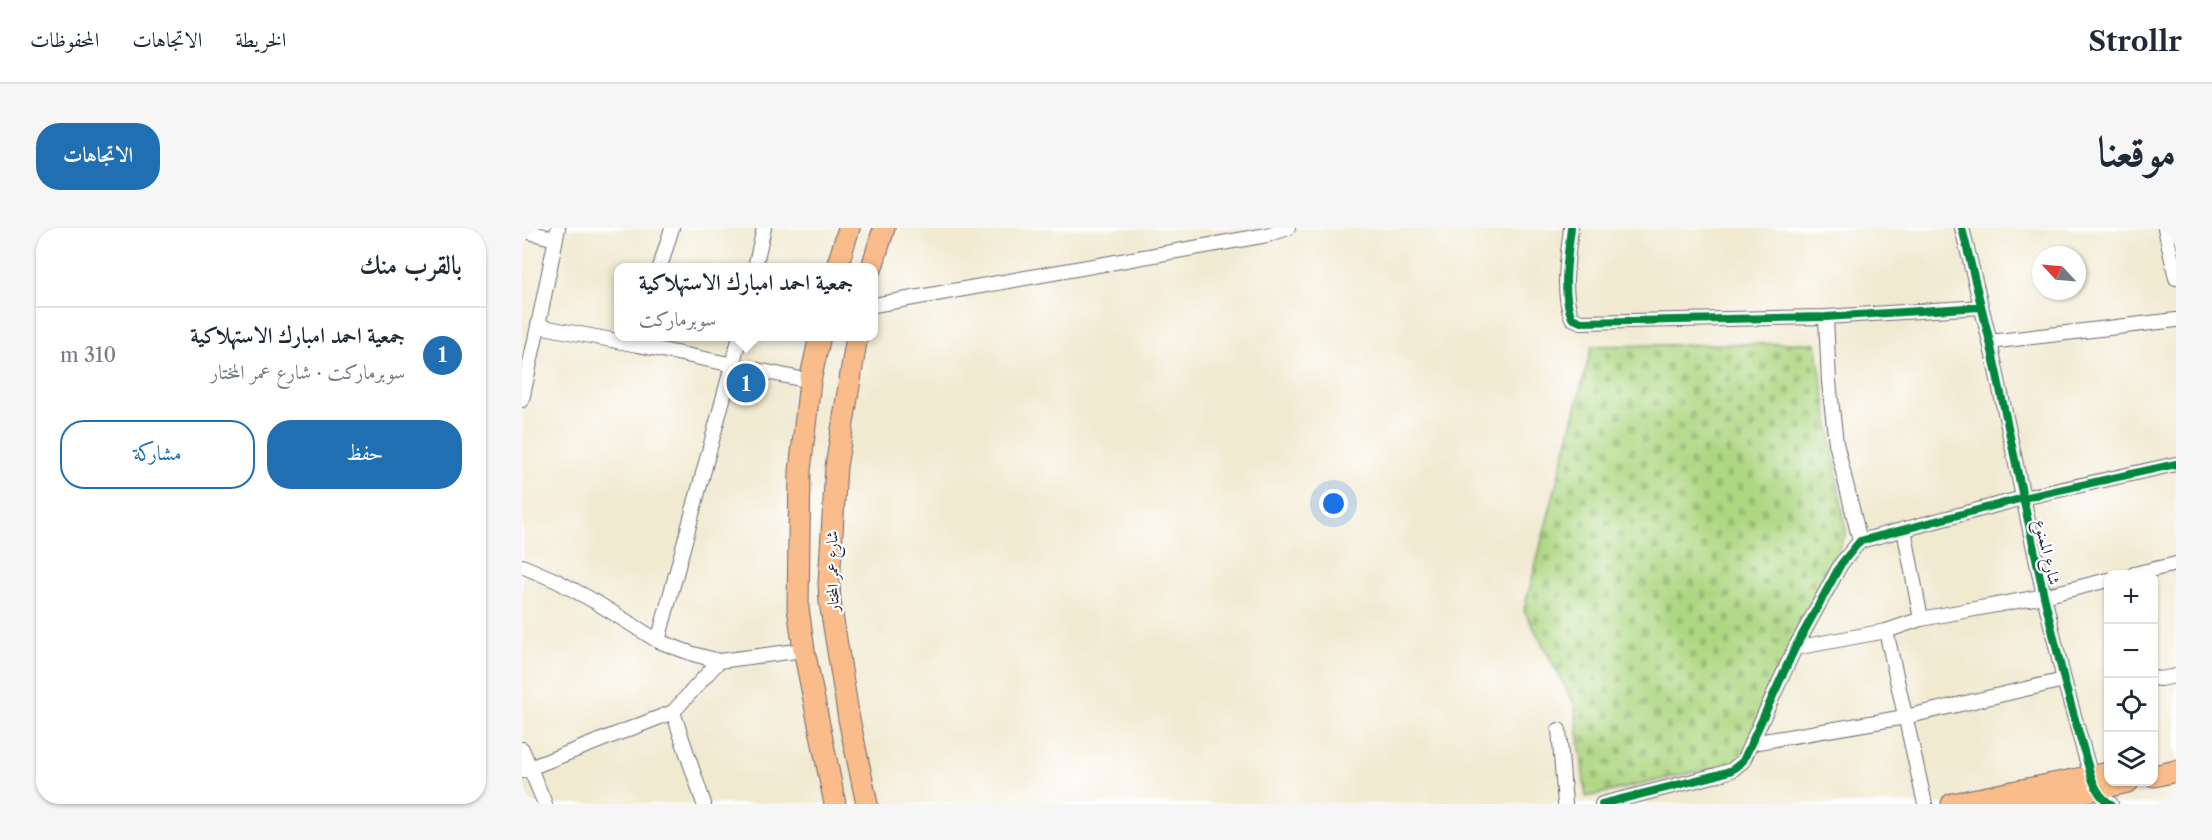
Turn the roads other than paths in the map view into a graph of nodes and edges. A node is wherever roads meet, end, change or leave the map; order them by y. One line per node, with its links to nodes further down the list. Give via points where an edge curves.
1 (672, 228): 11 (street)
2 (764, 228): 12 (street)
3 (849, 228): 13 (main road)
4 (884, 228): 14 (main road)
5 (1288, 228): 16 (street, via 1267,235)
6 (1571, 228): 18 (street, via 1569,310 1572,318 1581,322)
7 (1962, 228): 17 (street, شارع الممنوع)
8 (2164, 228): 15 (street)
9 (522, 230): 10 (street)
10 (556, 233): 20 (street)
11 (661, 263)
12 (756, 263)
13 (838, 263)
14 (873, 263)
15 (2176, 278)
16 (878, 304)
17 (1981, 308): 18 (street); 26 (street, شارع الممنوع)
18 (1826, 317): 33 (street, via 1836,443)
19 (2176, 320): 26 (street)
20 (538, 326): 21 (street); 29 (street)
21 (614, 337)
22 (639, 341): 27 (street)
23 (739, 341): 27 (street)
24 (819, 341): 28 (main road, شارع عمر المختار)
25 (856, 341): 38 (main road, شارع عمر المختار, via 836,467)
26 (1990, 342): 31 (street, شارع الممنوع)
27 (733, 365): 28 (street); 43 (street)
28 (810, 381): 39 (main road, شارع عمر المختار, via 800,471)
29 (522, 400)
30 (2176, 464): 31 (street)
31 (2023, 498): 32 (street); 40 (street, شارع الممنوع)
32 (1904, 530): 33 (street); 41 (street)
33 (1860, 541): 44 (street, via 1841,564)
34 (2176, 564): 36 (street)
35 (522, 566): 43 (street, via 585,596)
36 (2151, 570)
37 (2104, 581): 40 (street)
38 (829, 583): 39 (main road); 64 (main road, شارع عمر المختار, via 849,719)
39 (798, 589): 45 (main road, شارع عمر المختار)
40 (2044, 596): 41 (street); 49 (street, شارع الممنوع)
41 (1920, 620): 42 (street)
42 (1886, 631): 44 (street); 51 (street)
43 (658, 641): 46 (street)
44 (1795, 648): 53 (street)
45 (804, 650): 46 (street); 63 (main road, شارع عمر المختار)
46 (719, 661): 50 (street)
47 (2176, 676): 48 (street)
48 (2158, 679)
49 (2064, 680): 51 (street); 60 (street, شارع الممنوع)
50 (673, 712): 57 (street); 62 (street)
51 (1905, 717): 53 (street); 67 (street)
52 (1559, 730): 65 (street)
53 (1752, 743): 66 (street, via 1743,761 1732,770)
54 (522, 749): 57 (street)
55 (2176, 759): 56 (main road)
56 (2158, 762)
57 (526, 769): 61 (street)
58 (2176, 771): 59 (main road)
59 (2158, 775)
60 (2098, 779): 68 (main road); 69 (main road); 70 (street, شارع الممنوع, via 2106,802)
61 (545, 804)
62 (704, 804)
63 (836, 804)
64 (867, 804)
65 (1565, 804)
66 (1602, 804)
67 (1925, 804)
68 (1952, 804)
69 (2028, 804)
70 (2111, 804)

